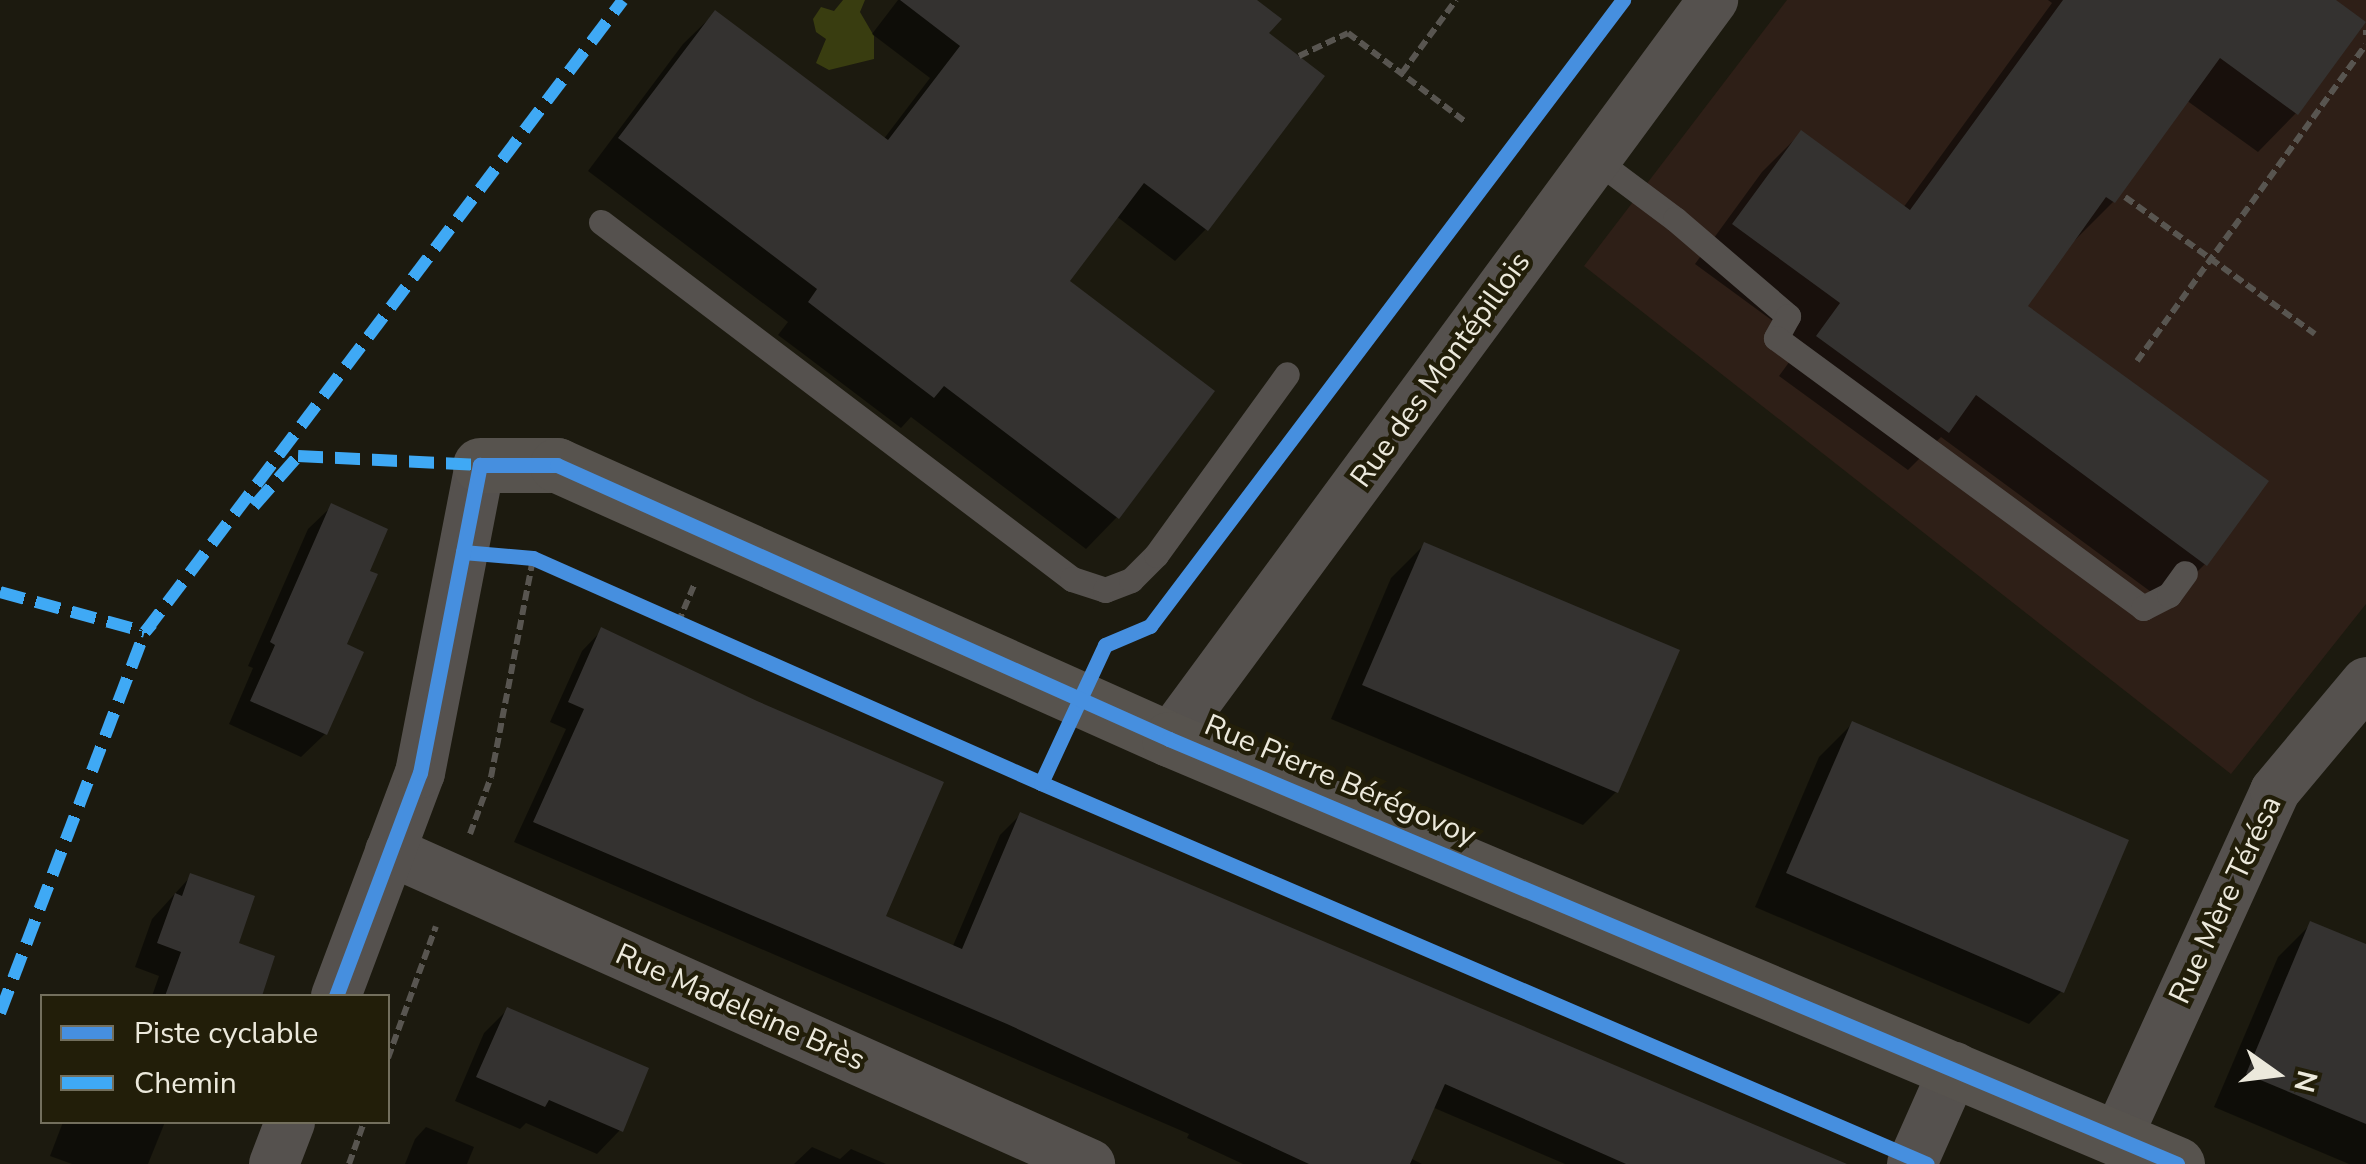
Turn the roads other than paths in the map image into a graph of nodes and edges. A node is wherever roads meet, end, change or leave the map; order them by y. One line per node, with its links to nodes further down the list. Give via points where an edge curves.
1 (1713, 0): 2 (street, Rue des Montépillois)
2 (1596, 160): 6 (lane, via 1788,316 1776,338 2143,608 2170,595); 8 (street, Rue des Montépillois)
3 (601, 222): 4 (lane, via 1072,579 1105,590 1131,580 1156,555)
4 (1287, 374)
5 (480, 465): 8 (street, Rue Pierre Bérégovoy, via 558,465); 9 (street, via 420,773)
6 (2185, 574)
7 (2366, 682): 13 (street, Rue Mère Térésa, via 2275,791)
8 (1168, 739): 11 (street, Rue Pierre Bérégovoy)
9 (390, 851): 10 (street); 15 (street, Rue Madeleine Brès)
10 (337, 994)
11 (1955, 1067): 13 (street, Rue Pierre Bérégovoy); 16 (street)
12 (289, 1124): 14 (street)
13 (2117, 1138): 17 (street, Rue Pierre Bérégovoy)
14 (274, 1164)
15 (1090, 1164)
16 (1912, 1164)
17 (2177, 1164)

